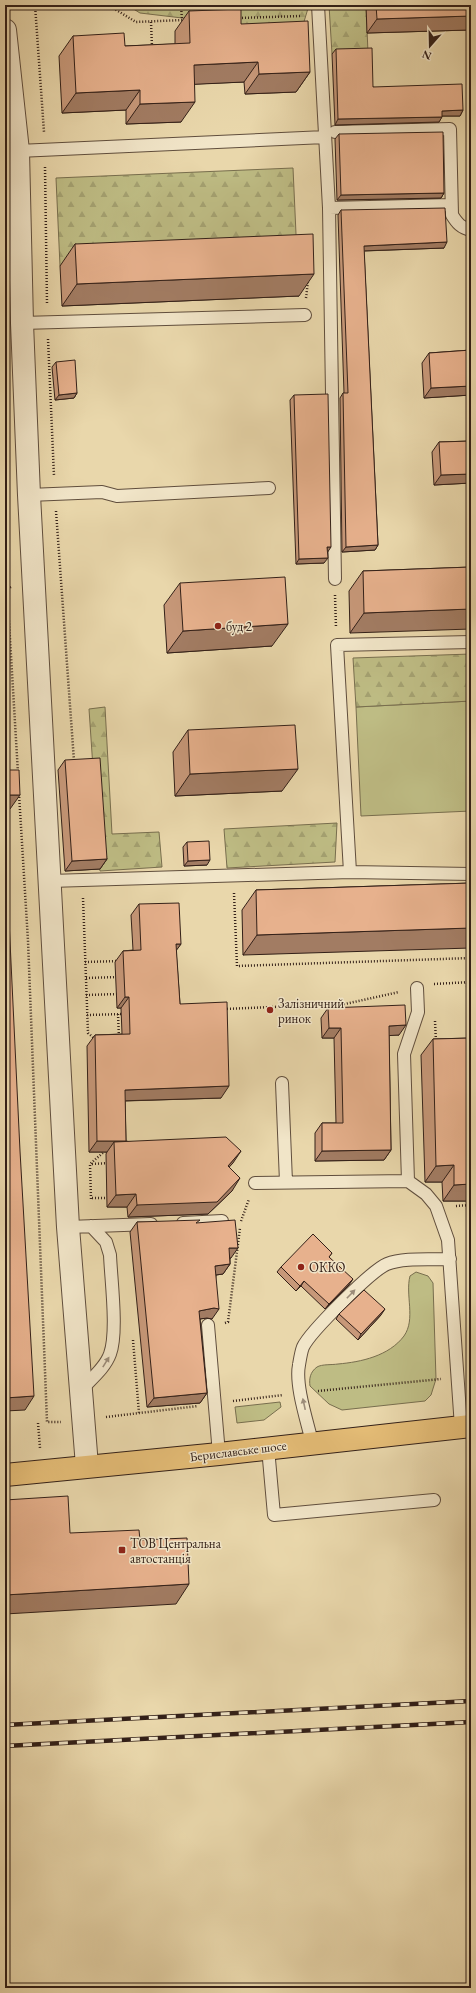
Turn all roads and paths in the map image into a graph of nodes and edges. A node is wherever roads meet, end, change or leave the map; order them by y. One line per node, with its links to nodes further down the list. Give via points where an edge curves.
1 (108, 5): 7 (path, via 136,22)
2 (181, 5): 5 (path)
3 (318, 10): 4 (path); 10 (lane)
4 (235, 18)
5 (182, 20): 6 (path); 7 (path)
6 (190, 20)
7 (151, 22): 9 (path)
8 (5, 30): 11 (street)
9 (152, 50)
10 (330, 134): 11 (lane); 12 (lane, via 450,128); 13 (lane)
11 (18, 151): 17 (street)
12 (451, 205): 13 (lane); 14 (lane, via 456,222)
13 (329, 208): 23 (lane)
14 (471, 230)
15 (308, 278): 16 (path)
16 (305, 315): 18 (lane)
17 (22, 323): 18 (lane); 21 (street)
18 (48, 323): 20 (path)
19 (269, 488): 20 (lane, via 117,496 102,492)
20 (55, 494): 21 (lane); 26 (path)
21 (29, 495): 22 (street)
22 (33, 575): 27 (path, via 7,589); 33 (street)
23 (335, 578): 25 (path)
24 (471, 642): 25 (lane)
25 (337, 645): 29 (lane)
26 (75, 769)
27 (18, 777)
28 (19, 792): 75 (path, via 28,941 47,1422)
29 (350, 872): 30 (lane); 31 (lane)
30 (233, 874): 32 (lane); 34 (path, via 237,966)
31 (471, 874)
32 (82, 879): 33 (lane); 36 (path)
33 (50, 881): 68 (street)
34 (471, 958)
35 (123, 960): 36 (path)
36 (85, 962): 38 (path)
37 (124, 977): 38 (path)
38 (86, 978): 45 (path)
39 (471, 982): 41 (path)
40 (467, 983): 53 (path)
41 (434, 984): 42 (path); 43 (path)
42 (417, 988): 46 (path, via 345,1004); 61 (lane, via 418,1012 404,1054)
43 (434, 992)
44 (124, 993): 45 (path)
45 (86, 995): 49 (path)
46 (221, 1010)
47 (118, 1014): 48 (path); 49 (path); 52 (path)
48 (126, 1014)
49 (87, 1015): 51 (path, via 88,1033)
50 (435, 1016): 54 (path)
51 (96, 1040)
52 (120, 1043)
53 (470, 1043)
54 (436, 1047)
55 (282, 1083): 62 (lane)
56 (103, 1145): 58 (path)
57 (109, 1147): 58 (path)
58 (103, 1152): 60 (path)
59 (113, 1163): 60 (path)
60 (90, 1164): 64 (path)
61 (408, 1181): 62 (lane); 69 (lane, via 426,1194 436,1206 448,1240)
62 (286, 1182): 63 (lane)
63 (255, 1183): 70 (path, via 240,1221 228,1322)
64 (92, 1198): 65 (path); 68 (path)
65 (116, 1198)
66 (222, 1221): 67 (lane)
67 (91, 1226): 68 (lane); 72 (lane, one-way to 67, via 102,1368 110,1355 114,1339 110,1255 106,1242)
68 (68, 1227): 72 (street)
69 (450, 1259): 73 (lane, one-way to 69, via 298,1380 304,1347 311,1335 368,1277 386,1264 396,1261); 76 (lane)
70 (208, 1325): 74 (lane)
71 (429, 1380): 73 (path)
72 (80, 1390): 75 (street)
73 (301, 1392): 74 (path); 77 (lane, one-way to 73)
74 (214, 1404): 75 (path); 79 (lane)
75 (82, 1420): 80 (street)
76 (466, 1427): 77 (main road, Бериславське шосе)
77 (312, 1442): 78 (main road, Бериславське шосе)
78 (268, 1448): 79 (main road, Бериславське шосе); 82 (lane, via 274,1515)
79 (219, 1454): 80 (main road, Бериславське шосе)
80 (87, 1466): 81 (main road, Бериславське шосе)
81 (5, 1474)
82 (434, 1500)

